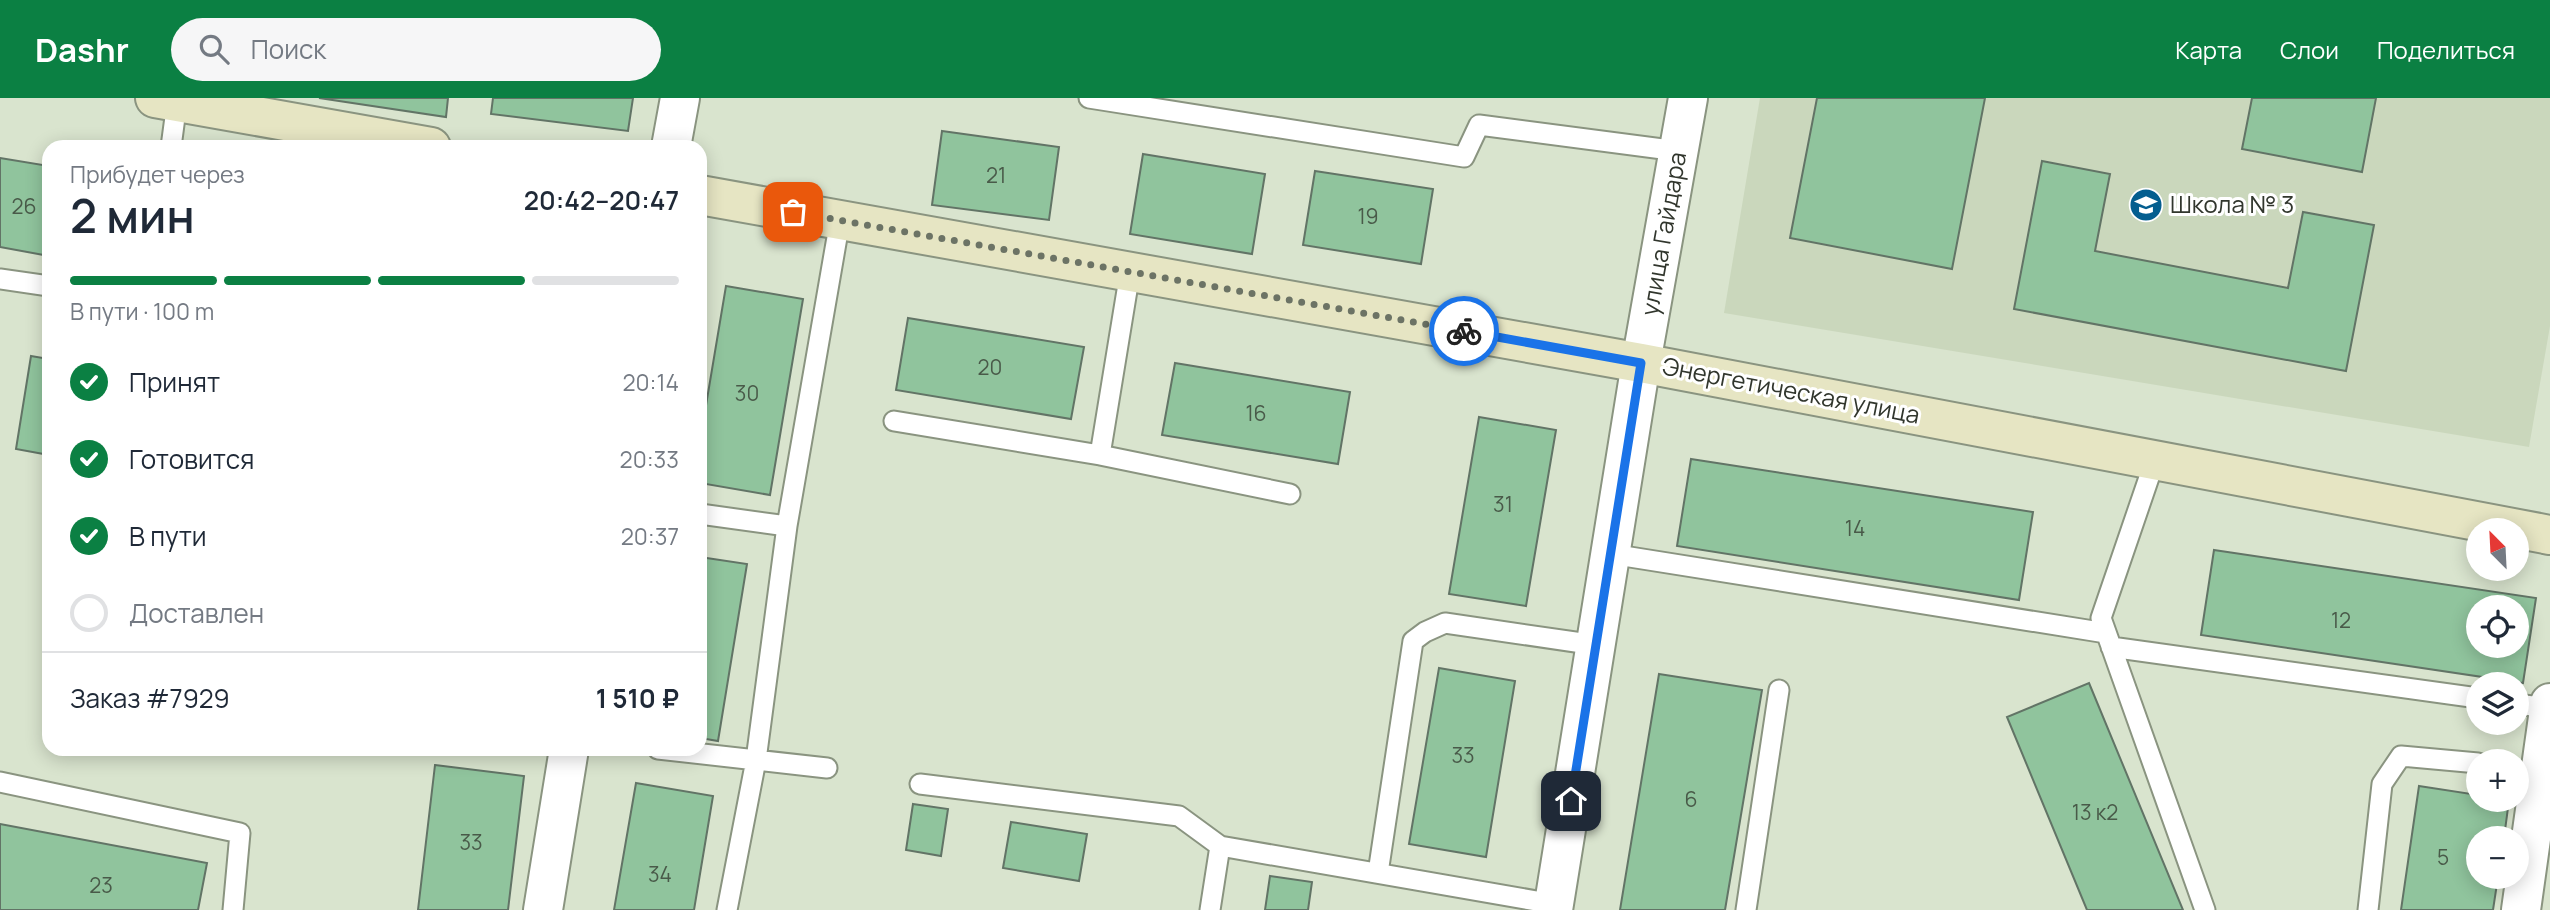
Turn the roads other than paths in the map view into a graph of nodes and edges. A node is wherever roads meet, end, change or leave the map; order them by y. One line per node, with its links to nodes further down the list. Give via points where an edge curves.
1 (680, 98): 8 (street)
2 (1089, 98): 9 (lane, via 1464,157 1479,125)
3 (1688, 98): 9 (street, улица Гайдара)
4 (166, 100): 5 (street); 6 (lane)
5 (289, 110): 7 (street)
6 (171, 140)
7 (404, 140)
8 (672, 140)
9 (1678, 150): 15 (street, улица Гайдара)
10 (707, 196): 11 (street, Энергетическая улица)
11 (840, 220): 12 (street, Энергетическая улица); 21 (lane)
12 (1130, 272): 15 (street, Энергетическая улица); 17 (lane)
13 (0, 279): 14 (lane)
14 (42, 285)
15 (1641, 363): 18 (street, Энергетическая улица); 23 (street, улица Гайдара)
16 (894, 421): 17 (lane)
17 (1100, 456): 19 (lane)
18 (2155, 460): 22 (street, Энергетическая улица); 24 (lane, via 2101,618)
19 (1290, 494)
20 (707, 515): 21 (lane)
21 (787, 526): 33 (lane)
22 (2550, 535)
23 (1611, 554): 24 (lane); 25 (street, улица Гайдара)
24 (2109, 640): 27 (lane); 48 (lane)
25 (1596, 645): 41 (lane, via 1445,623 1413,641); 42 (street, улица Гайдара)
26 (1779, 690): 47 (lane)
27 (2466, 696)
28 (2550, 703): 30 (street)
29 (2529, 706): 30 (lane)
30 (2549, 708): 35 (street)
31 (707, 754): 33 (lane)
32 (568, 756): 44 (street)
33 (756, 760): 36 (lane); 45 (lane)
34 (2466, 762): 49 (lane, via 2401,756 2382,784)
35 (2529, 767): 39 (street)
36 (827, 768)
37 (0, 782): 43 (lane, via 240,833)
38 (920, 784): 40 (lane, via 1179,816)
39 (2540, 843): 50 (street)
40 (1220, 846): 41 (lane); 46 (lane)
41 (1378, 873): 42 (lane)
42 (1554, 907)
43 (233, 910)
44 (543, 910)
45 (727, 910)
46 (1210, 910)
47 (1746, 910)
48 (2205, 910)
49 (2368, 910)
50 (2521, 910)

